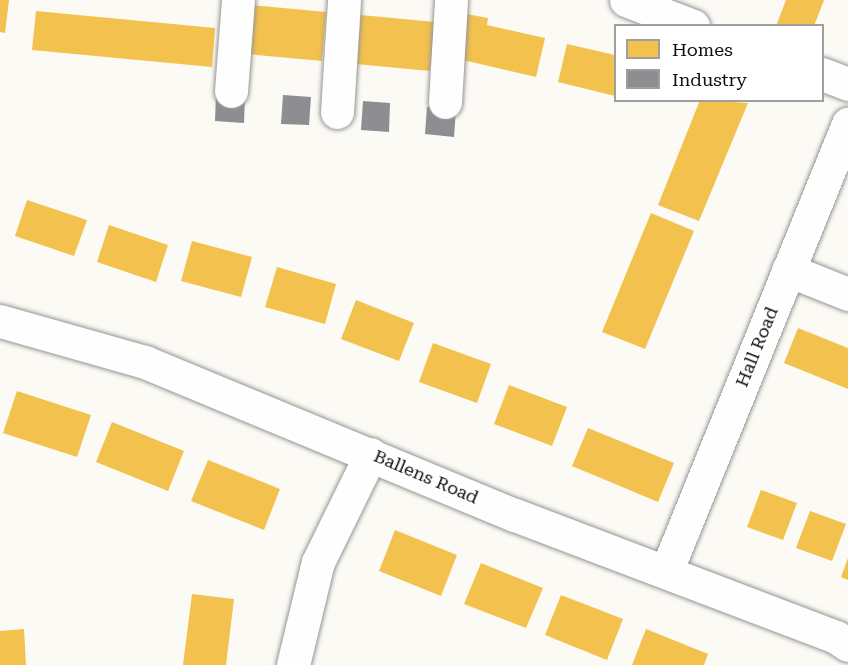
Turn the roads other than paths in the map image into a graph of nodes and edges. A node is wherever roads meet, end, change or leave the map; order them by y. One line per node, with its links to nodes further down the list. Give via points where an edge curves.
1 (238, 0): 8 (street)
2 (344, 0): 10 (street)
3 (451, 0): 9 (street)
4 (626, 0): 5 (street)
5 (688, 24)
6 (824, 75): 7 (street)
7 (848, 84)
8 (231, 91)
9 (444, 102)
10 (337, 112)
11 (848, 123): 12 (street, Hall Road)
12 (788, 270): 13 (street); 16 (street, Hall Road)
13 (848, 294)
14 (0, 321): 15 (street, Ballens Road, via 145,362)
15 (371, 454): 16 (street, Ballens Road, via 515,515); 18 (street, via 318,562)
16 (666, 572): 17 (street, Ballens Road)
17 (848, 645)
18 (293, 665)

